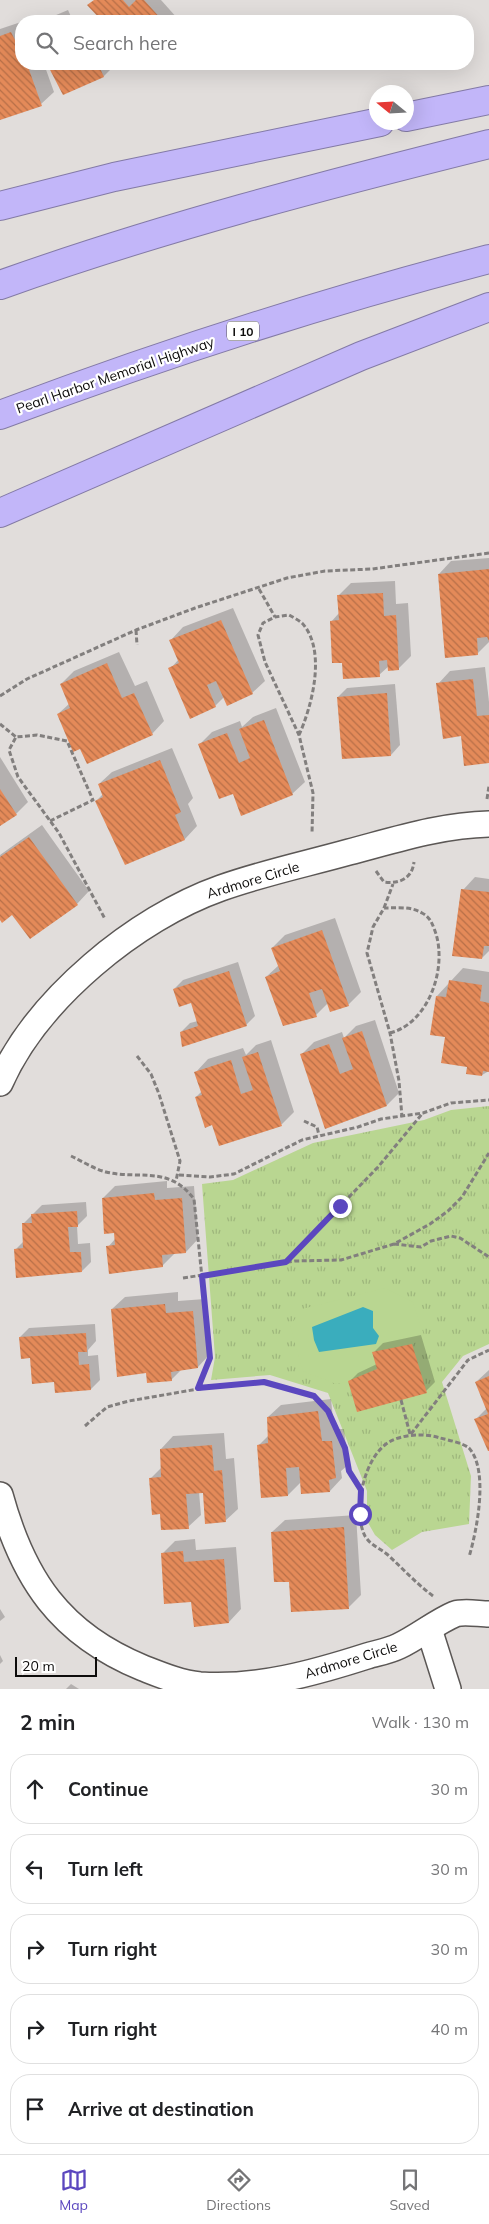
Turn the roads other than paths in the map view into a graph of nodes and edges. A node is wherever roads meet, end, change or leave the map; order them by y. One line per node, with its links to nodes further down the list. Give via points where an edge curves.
1 (489, 100): 2 (highway)
2 (414, 115)
3 (369, 124): 5 (highway, via 114,178)
4 (489, 144): 7 (highway, via 359,176 95,251)
5 (0, 206)
6 (489, 259): 9 (highway, Pearl Harbor Memorial Highway / I 10, via 377,288 107,375)
7 (0, 285)
8 (489, 307): 10 (highway, via 361,356)
9 (0, 415)
10 (0, 513)
11 (488, 811): 12 (street, Ardmore Circle, via 445,827 258,876 171,910 135,931 90,967 29,1035)
12 (0, 1083)
13 (0, 1495): 15 (street, Ardmore Circle, via 20,1556 39,1588 64,1619 123,1660 168,1678 200,1685 282,1680 398,1646)
14 (488, 1616): 15 (street, Ardmore Circle, via 457,1614)
15 (429, 1630): 16 (street)
16 (448, 1689)

